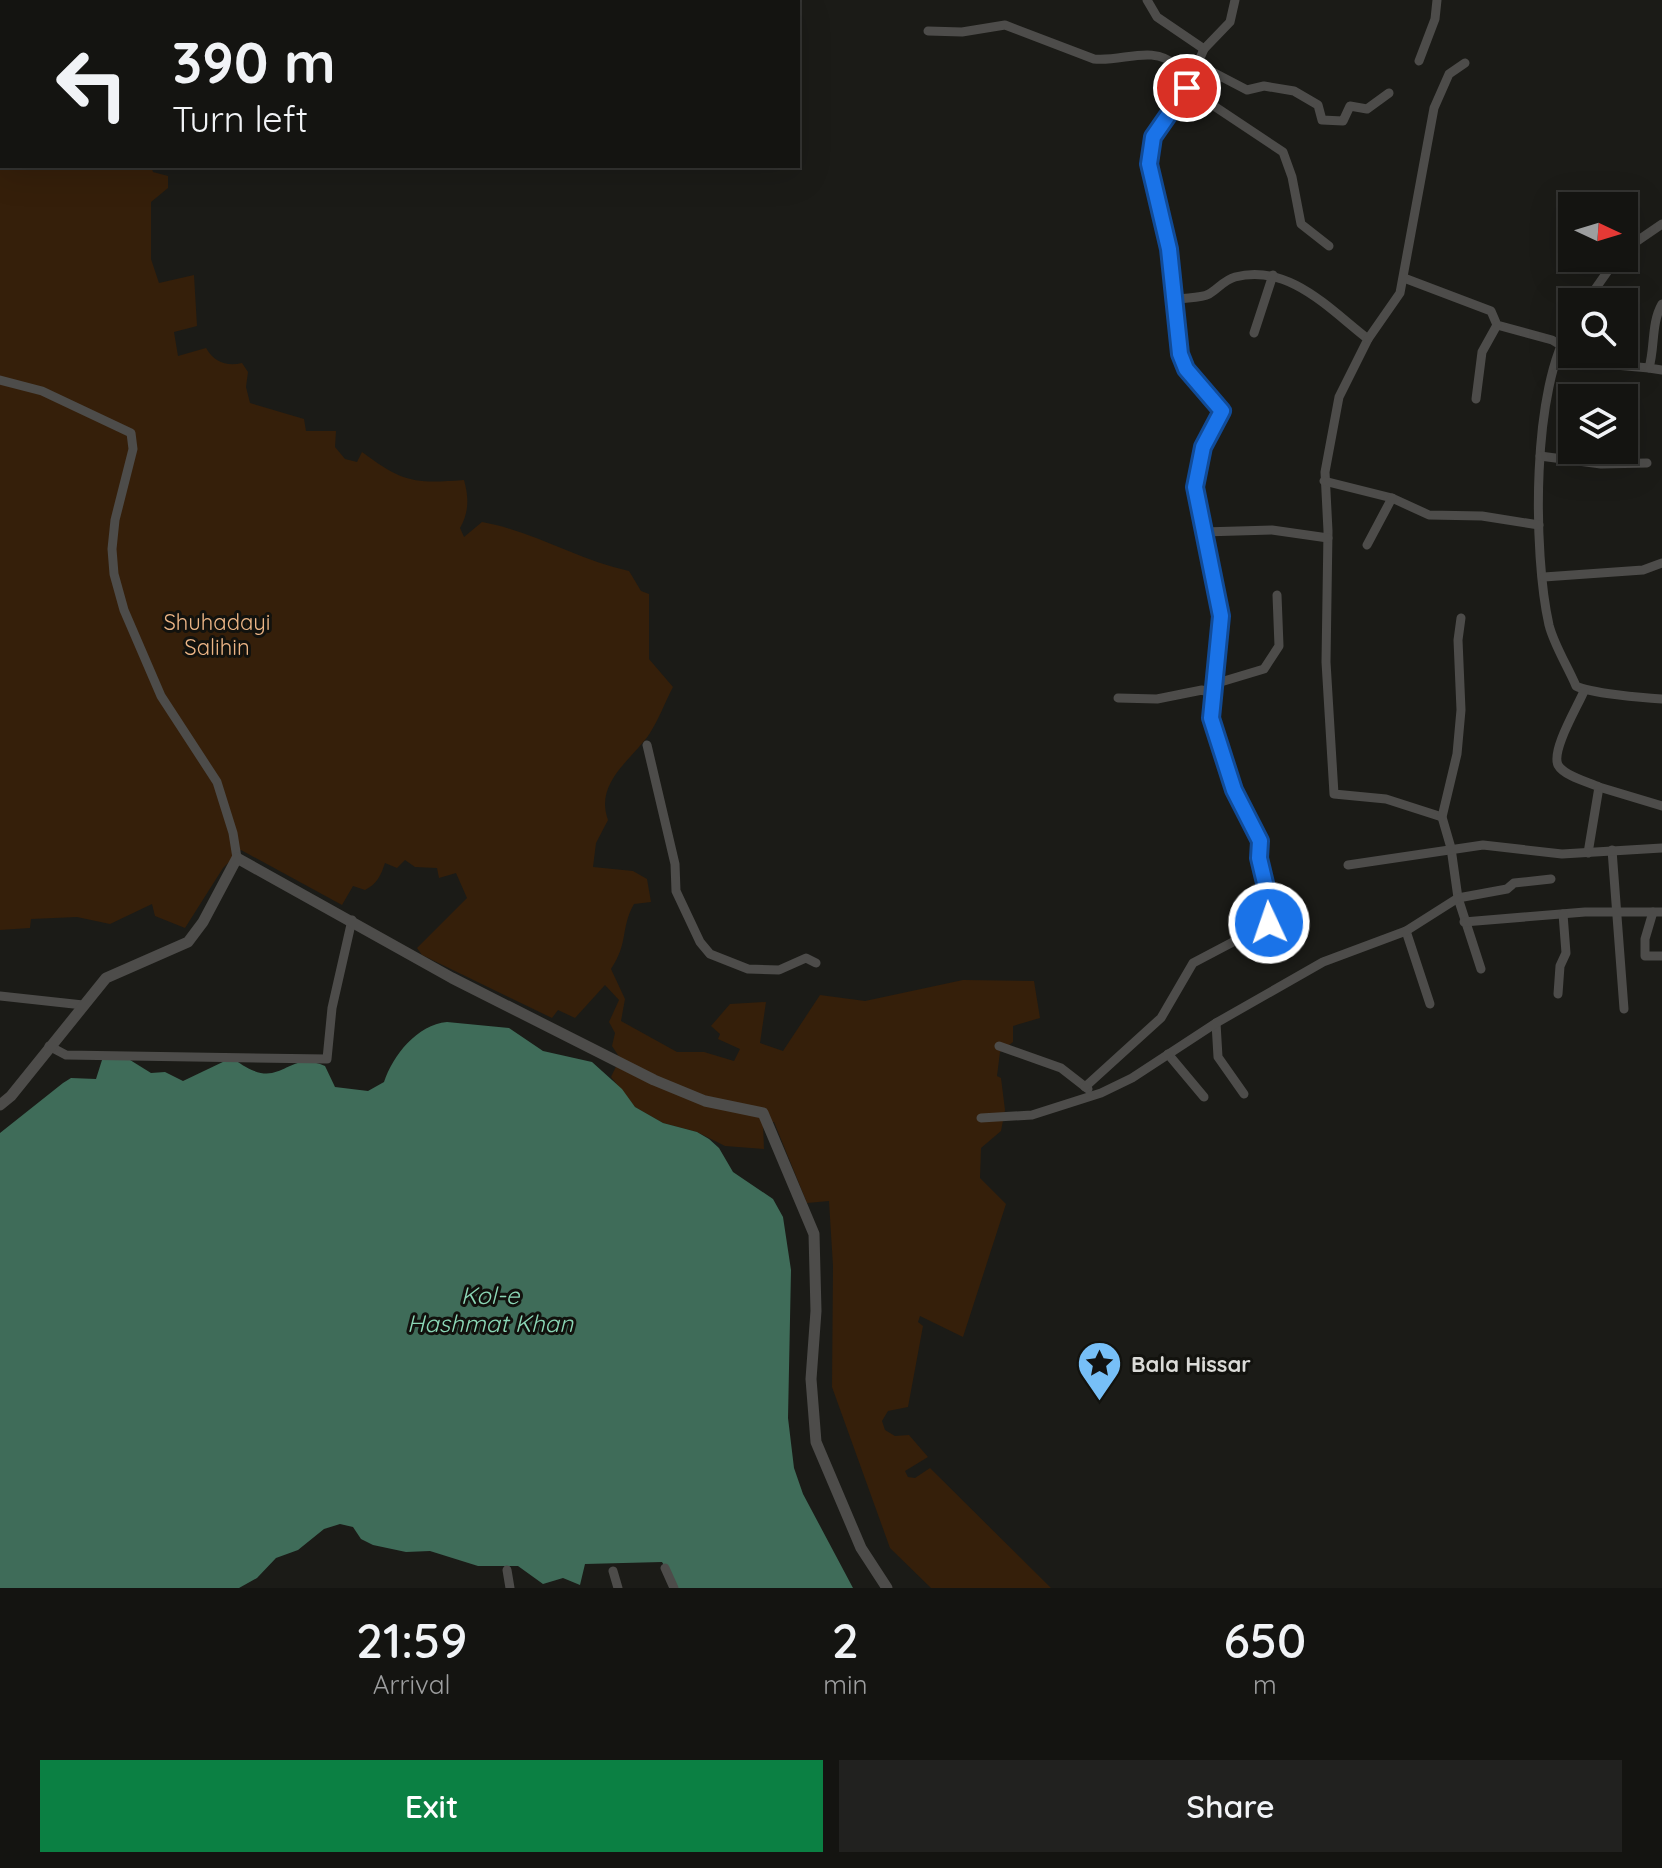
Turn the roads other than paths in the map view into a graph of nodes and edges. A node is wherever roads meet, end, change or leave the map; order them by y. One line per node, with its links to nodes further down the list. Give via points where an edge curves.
1 (1147, 0): 5 (street, via 1166,25)
2 (1235, 0): 5 (street, via 1230,22)
3 (1437, 0): 6 (street)
4 (928, 31): 8 (street, via 1005,25 1094,59 1153,53 1177,66)
5 (1204, 49): 8 (street)
6 (1419, 61)
7 (1465, 63): 15 (street, via 1449,74 1434,108)
8 (1199, 65): 9 (street); 10 (street, via 1247,90 1264,86 1294,91 1318,105 1322,120 1343,121 1350,106 1367,109)
9 (1187, 88): 13 (street, via 1283,152 1301,224); 16 (street, via 1153,137 1149,164 1169,249)
10 (1389, 93)
11 (1662, 224): 12 (street)
12 (1638, 240)
13 (1329, 246)
14 (1273, 275): 16 (street, via 1230,278 1207,295); 19 (street); 20 (street, via 1327,304)
15 (1404, 278): 18 (street, via 1491,311); 20 (street, via 1400,293)
16 (1173, 300): 33 (street, via 1186,369 1222,411 1203,447 1195,487)
17 (1662, 304): 24 (street, via 1655,316)
18 (1497, 325): 21 (street); 27 (street, via 1482,352)
19 (1254, 333)
20 (1368, 339): 30 (street, via 1339,397)
21 (1558, 345)
22 (1558, 358): 28 (street)
23 (1638, 367): 24 (street)
24 (1649, 368): 25 (street)
25 (1662, 370)
26 (0, 380): 52 (street, via 42,391 131,433 133,449 112,549 114,574 161,696 217,782)
27 (1476, 399)
28 (1540, 456): 29 (street, via 1601,464); 32 (street)
29 (1647, 463)
30 (1324, 481): 31 (street); 34 (street)
31 (1392, 498): 32 (street, via 1429,515); 35 (street)
32 (1539, 525): 37 (street)
33 (1203, 532): 34 (street, via 1272,530); 40 (street, via 1221,616)
34 (1328, 538): 47 (street, via 1326,662 1334,794 1386,799)
35 (1367, 545)
36 (1662, 563): 37 (street, via 1643,570)
37 (1544, 577): 41 (street, via 1549,626 1576,686)
38 (1277, 595): 40 (street, via 1279,646 1272,659 1264,669)
39 (1461, 618): 47 (street, via 1460,724)
40 (1213, 689): 42 (street, via 1157,699); 74 (street, via 1211,718 1217,745 1260,841 1269,923 1193,963 1161,1018)
41 (1584, 691): 43 (street); 45 (street, via 1557,757 1567,772)
42 (1118, 698)
43 (1662, 699)
44 (647, 745): 63 (street, via 675,864 676,891 700,942 710,954 748,969 779,970 806,958)
45 (1599, 787): 46 (street); 51 (street)
46 (1662, 806)
47 (1442, 817): 48 (street)
48 (1451, 848): 51 (street, via 1483,845); 53 (street); 55 (street)
49 (1662, 848): 50 (street)
50 (1612, 850): 51 (street); 56 (street)
51 (1588, 853)
52 (237, 858): 59 (street); 68 (street, via 188,942 106,978)
53 (1348, 865)
54 (1551, 879): 55 (street)
55 (1458, 898): 60 (street); 61 (street)
56 (1615, 911): 57 (street); 58 (street); 69 (street)
57 (1658, 912): 62 (street, via 1645,939 1645,956)
58 (1563, 914): 60 (street); 65 (street, via 1566,953)
59 (352, 920): 71 (street, via 332,1008 327,1059 66,1055); 86 (street, via 452,978 654,1080 705,1101 763,1113 814,1234 811,1379 816,1442 861,1548)
60 (1464, 922): 64 (street)
61 (1406, 931): 67 (street); 70 (street, via 1323,962)
62 (1662, 956)
63 (816, 963)
64 (1481, 969)
65 (1558, 994)
66 (0, 996): 68 (street)
67 (1430, 1004)
68 (83, 1005): 71 (street)
69 (1624, 1009)
70 (1216, 1023): 73 (street); 76 (street, via 1218,1057)
71 (49, 1046): 78 (street)
72 (999, 1046): 74 (street, via 1061,1068)
73 (1168, 1054): 75 (street); 77 (street)
74 (1085, 1087): 75 (street)
75 (1098, 1094): 79 (street, via 1032,1115)
76 (1244, 1094)
77 (1204, 1097)
78 (0, 1105)
79 (981, 1118)
80 (665, 1568): 85 (street)
81 (507, 1570): 83 (street)
82 (613, 1571): 84 (street)
83 (510, 1588)
84 (618, 1588)
85 (674, 1588)
86 (887, 1588)

